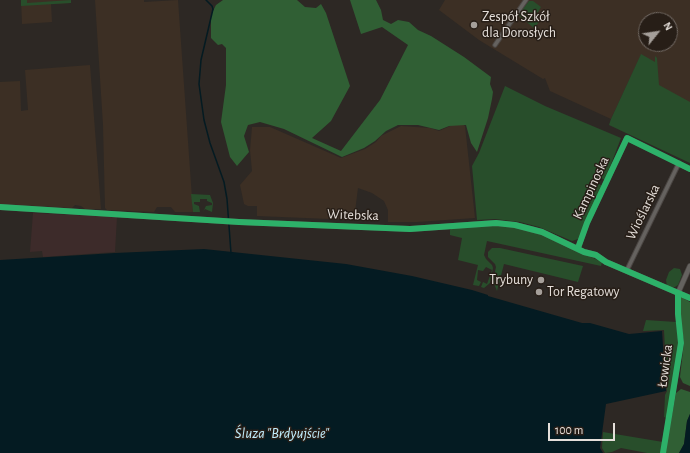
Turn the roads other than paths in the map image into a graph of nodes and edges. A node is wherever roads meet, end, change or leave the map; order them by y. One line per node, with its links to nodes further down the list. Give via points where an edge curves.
1 (526, 0): 2 (street)
2 (495, 45)
3 (679, 163): 4 (street); 6 (street, Kampinoska, via 627,138); 8 (street, Wioślarska)
4 (690, 169)
5 (0, 207): 6 (street, Witebska, via 239,222 410,229 496,223 534,229)
6 (578, 248): 8 (street, Witebska)
7 (690, 266): 9 (street, Łowicka)
8 (627, 270): 9 (street, Witebska)
9 (678, 292): 10 (street, Witebska); 11 (street, Łowicka, via 681,343)
10 (690, 298)
11 (664, 442)

